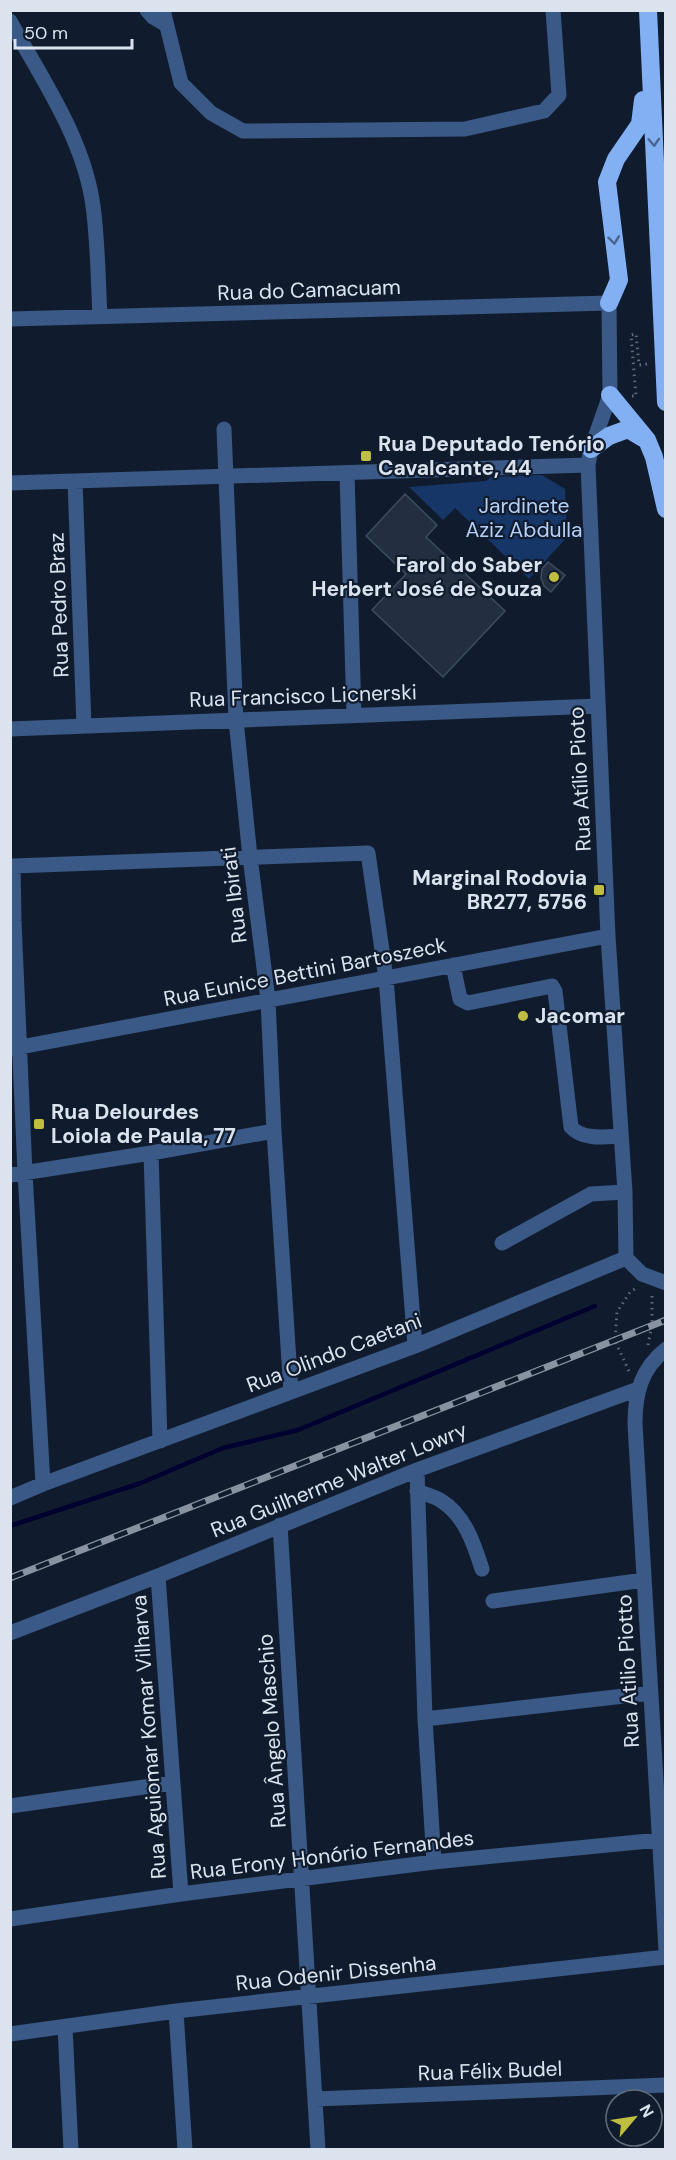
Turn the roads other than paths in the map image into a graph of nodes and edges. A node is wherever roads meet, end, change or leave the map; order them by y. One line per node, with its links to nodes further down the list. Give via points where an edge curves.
1 (147, 10): 4 (street, via 153,17)
2 (554, 10): 4 (street, via 559,95 544,111 465,129 243,131 211,113 181,83)
3 (648, 10): 6 (highway)
4 (164, 17)
5 (10, 21): 8 (street, via 69,128 84,166 93,205)
6 (649, 41): 7 (highway, one-way to 7, via 640,124 616,159 607,182 619,280); 11 (highway, one-way to 11)
7 (609, 303): 8 (street, Rua do Camacuam); 10 (street, Rua Atílio Pioto)
8 (100, 317): 9 (street, Rua do Camacuam)
9 (10, 319)
10 (618, 396): 13 (highway); 14 (street, Rua Atílio Pioto)
11 (666, 402)
12 (224, 429): 16 (street, Rua Ibirati)
13 (647, 440): 14 (highway, via 628,429 609,436); 19 (highway)
14 (590, 457): 15 (street); 20 (street, Rua Atílio Pioto)
15 (347, 473): 16 (street); 21 (street)
16 (226, 477): 17 (street); 22 (street, Rua Ibirati)
17 (75, 481): 18 (street); 23 (street, Rua Pedro Braz)
18 (10, 483)
19 (666, 509)
20 (597, 706): 21 (street, Rua Francisco Licnerski); 27 (street, Rua Atílio Pioto)
21 (354, 715): 22 (street, Rua Francisco Licnerski)
22 (236, 720): 23 (street, Rua Francisco Licnerski); 25 (street, Rua Ibirati)
23 (84, 726): 24 (street, Rua Francisco Licnerski)
24 (10, 729)
25 (250, 857): 26 (street, via 13,866); 29 (street, via 368,853); 30 (street, Rua Ibirati)
26 (12, 922): 31 (street)
27 (608, 936): 28 (street, Rua Eunice Bettini Bartoszeck); 33 (street, Rua Atílio Pioto)
28 (453, 965): 29 (street, Rua Eunice Bettini Bartoszeck); 33 (street, via 460,999 468,1003 552,986 571,1127 576,1133)
29 (386, 978): 30 (street, Rua Eunice Bettini Bartoszeck); 40 (street)
30 (268, 1000): 31 (street, Rua Eunice Bettini Bartoszeck); 32 (street, Rua Ibirati)
31 (16, 1048): 35 (street)
32 (274, 1131): 34 (street); 43 (street, Rua Ibirati)
33 (621, 1136): 36 (street, Rua Atílio Pioto)
34 (151, 1153): 35 (street); 44 (street)
35 (18, 1174): 46 (street)
36 (625, 1192): 37 (street, via 591,1194); 38 (street, Rua Atílio Pioto)
37 (502, 1243)
38 (626, 1258): 39 (street, via 635,1268); 40 (street, Rua Olindo Caetani)
39 (659, 1281)
40 (415, 1346): 43 (street, Rua Olindo Caetani)
41 (666, 1349): 42 (street, via 657,1356)
42 (638, 1389): 45 (street, Rua Guilherme Walter Lowry); 52 (street, Rua Atilio Piotto, via 635,1424)
43 (291, 1392): 44 (street, Rua Olindo Caetani)
44 (160, 1441): 46 (street, Rua Olindo Caetani)
45 (417, 1470): 47 (street); 49 (street, Rua Guilherme Walter Lowry)
46 (43, 1484): 48 (street, Rua Olindo Caetani)
47 (417, 1491): 50 (street, via 440,1500 456,1514 473,1540); 56 (street)
48 (10, 1498)
49 (280, 1525): 51 (street, Rua Guilherme Walter Lowry); 61 (street, Rua Ângelo Maschio)
50 (482, 1569)
51 (158, 1576): 54 (street, Rua Guilherme Walter Lowry); 57 (street, Rua Aguiomar Komar Vilharva)
52 (644, 1580): 53 (street); 55 (street, Rua Atilio Piotto)
53 (493, 1601)
54 (10, 1633)
55 (651, 1693): 56 (street); 59 (street, Rua Atilio Piotto)
56 (425, 1719): 60 (street)
57 (172, 1783): 58 (street); 62 (street, Rua Aguiomar Komar Vilharva)
58 (10, 1806)
59 (659, 1840): 60 (street, Rua Erony Honório Fernandes); 64 (street, Rua Atilio Piotto)
60 (434, 1862): 61 (street, Rua Erony Honório Fernandes)
61 (303, 1880): 62 (street, Rua Erony Honório Fernandes); 66 (street, Rua Ângelo Maschio)
62 (181, 1894): 63 (street, Rua Erony Honório Fernandes)
63 (10, 1919)
64 (666, 1950)
65 (666, 1957): 66 (street, Rua Odenir Dissenha)
66 (310, 1998): 67 (street, Rua Odenir Dissenha); 71 (street, Rua Ângelo Maschio)
67 (177, 2011): 68 (street, Rua Odenir Dissenha); 73 (street)
68 (65, 2027): 69 (street, Rua Odenir Dissenha); 72 (street)
69 (10, 2034)
70 (666, 2085): 71 (street, Rua Félix Budel)
71 (315, 2098): 74 (street, Rua Ângelo Maschio)
72 (71, 2150)
73 (185, 2150)
74 (318, 2150)

